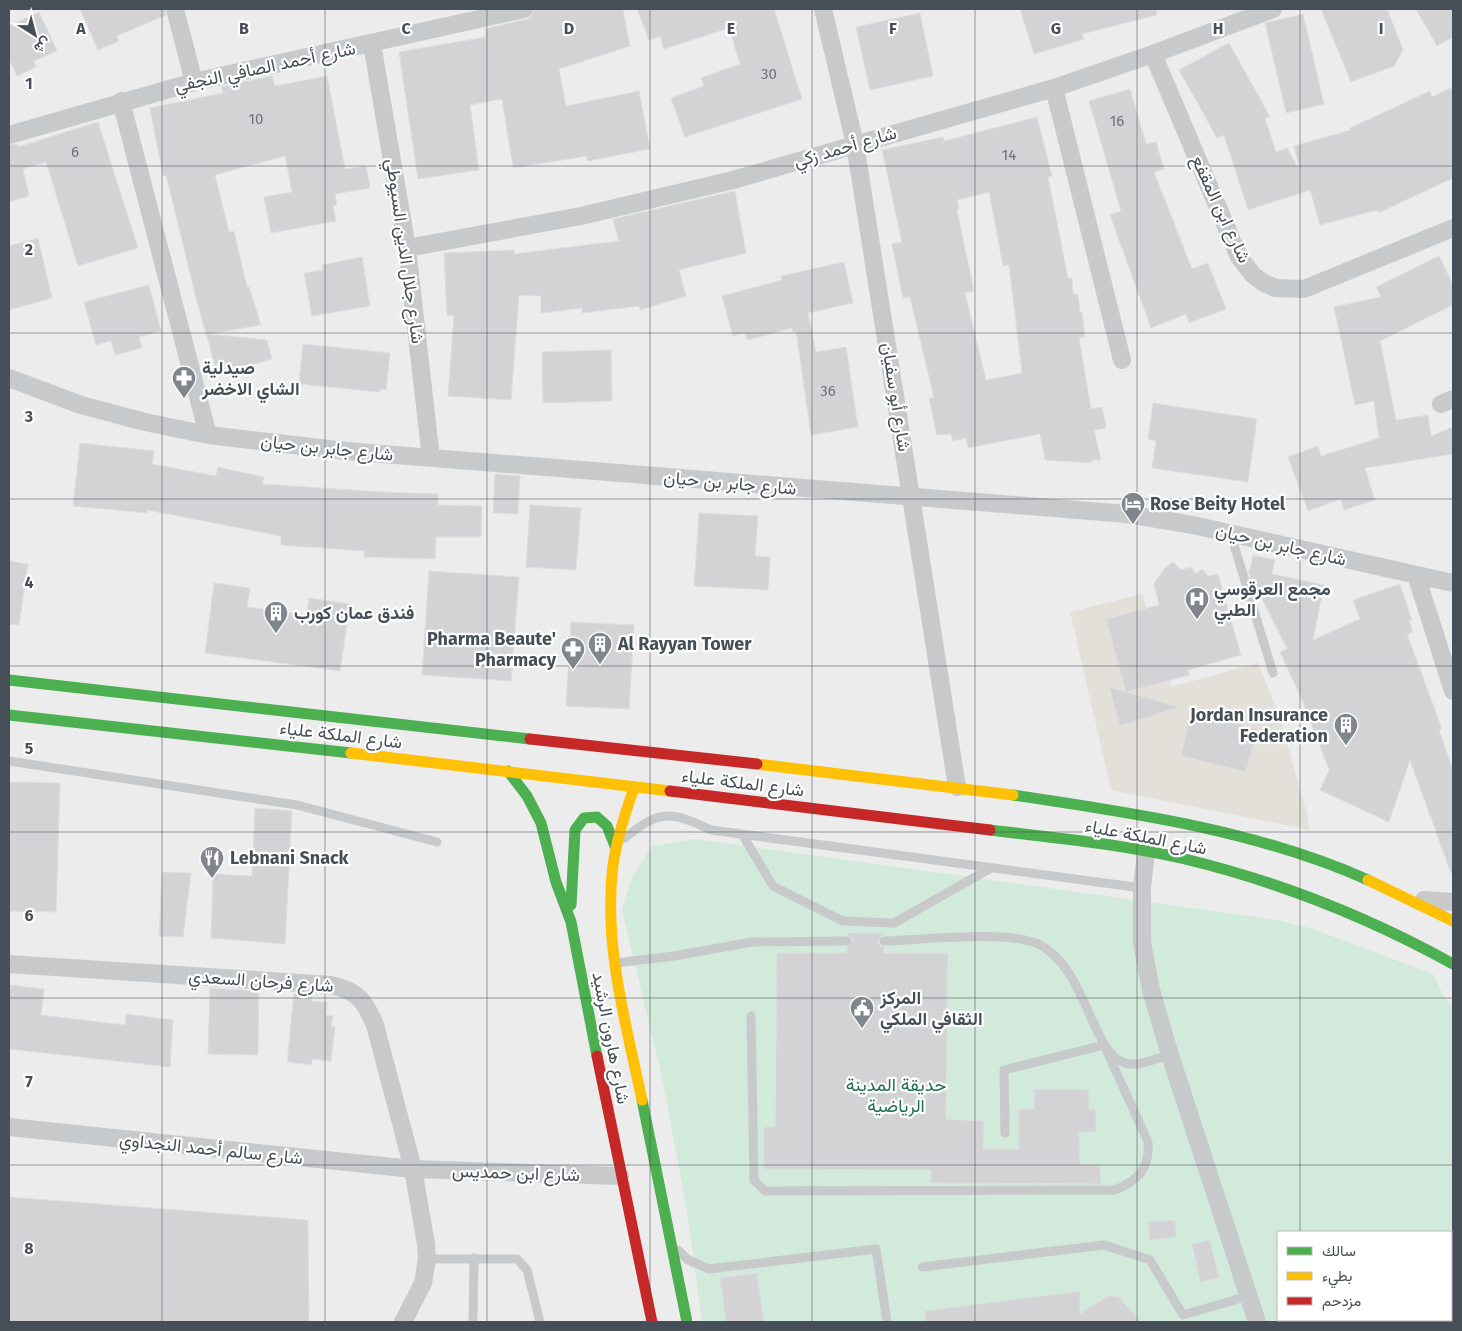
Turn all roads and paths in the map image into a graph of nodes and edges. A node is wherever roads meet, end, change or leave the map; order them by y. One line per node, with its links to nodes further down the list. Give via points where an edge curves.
1 (175, 9): 7 (street)
2 (524, 9): 5 (street, شارع أحمد الصافي النجفي)
3 (823, 9): 11 (street, شارع أبو سفيان)
4 (1273, 9): 6 (street, شارع أحمد زكي)
5 (372, 44): 7 (street, شارع أحمد الصافي النجفي); 13 (street, شارع جلال الدين السيوطي)
6 (1153, 54): 8 (street, شارع أحمد زكي); 12 (street, شارع ابن المقفع, via 1239,257 1264,284 1275,288 1304,289)
7 (194, 82): 9 (street, شارع أحمد الصافي النجفي)
8 (1054, 88): 11 (street, شارع أحمد زكي); 14 (street)
9 (121, 101): 10 (street, شارع أحمد الصافي النجفي); 16 (street)
10 (9, 135)
11 (855, 144): 13 (street, شارع أحمد زكي, via 733,180 620,208); 18 (street, شارع أبو سفيان)
12 (1453, 228)
13 (407, 248): 17 (street, شارع جلال الدين السيوطي)
14 (1122, 360)
15 (9, 378): 16 (street, شارع جابر بن حيان, via 81,405)
16 (208, 435): 17 (street, شارع جابر بن حيان)
17 (431, 458): 18 (street, شارع جابر بن حيان)
18 (912, 497): 19 (street, شارع جابر بن حيان, via 1127,514 1170,520); 28 (street, شارع أبو سفيان)
19 (1231, 535): 20 (street, شارع جابر بن حيان); 22 (lane)
20 (1416, 575): 21 (street, شارع جابر بن حيان); 24 (street)
21 (1453, 584)
22 (1273, 673)
23 (9, 680): 28 (main road, شارع الملكة علياء)
24 (1453, 691)
25 (9, 715): 27 (main road, شارع الملكة علياء)
26 (9, 761): 31 (lane, via 297,806)
27 (508, 771): 29 (main road, شارع الملكة علياء); 39 (main road, شارع هارون الرشيد, via 527,796 541,823 556,882)
28 (957, 787): 36 (main road, شارع الملكة علياء, via 1115,810 1291,849)
29 (634, 788): 32 (main road, شارع هارون الرشيد); 33 (main road, شارع الملكة علياء, via 1040,836)
30 (742, 834): 32 (lane, via 710,830 682,816 662,816 640,826); 34 (lane); 34 (lane, via 773,886 843,922 894,923)
31 (437, 842)
32 (616, 846): 39 (main road, via 607,826 597,818 584,818 575,830); 42 (main road, شارع هارون الرشيد, via 610,879 611,938)
33 (1146, 852): 35 (street); 44 (main road, شارع الملكة علياء, via 1185,859 1298,891 1398,933)
34 (991, 868): 35 (lane)
35 (1142, 888): 47 (street, via 1142,943 1151,990)
36 (1413, 900): 37 (street); 38 (main road, شارع الملكة علياء)
37 (1453, 902)
38 (1453, 921)
39 (571, 922): 51 (main road, شارع هارون الرشيد)
40 (847, 941): 42 (lane, via 752,942)
41 (884, 941): 46 (lane, via 1015,937 1038,944 1052,952 1067,968 1081,991)
42 (615, 963): 52 (main road, شارع هارون الرشيد)
43 (9, 964): 50 (street, شارع فرحان السعدي, via 348,988 368,1009 375,1025)
44 (1453, 964)
45 (751, 1016): 46 (lane, via 754,1180 765,1191 776,1193 1115,1190 1128,1185 1142,1172 1149,1158 1148,1142)
46 (1104, 1045): 47 (lane, via 1114,1058 1125,1063 1135,1064); 49 (lane, via 1004,1070)
47 (1170, 1055): 56 (street)
48 (9, 1127): 50 (street, شارع سالم أحمد النجداوي)
49 (1005, 1133)
50 (413, 1169): 51 (street, شارع ابن حمديس); 54 (street, شارع فرحان السعدي)
51 (620, 1176): 60 (main road, شارع هارون الرشيد)
52 (672, 1242): 61 (main road, شارع هارون الرشيد); 62 (lane, via 688,1260 709,1269 876,1249)
53 (474, 1258): 54 (lane); 58 (lane); 59 (lane, via 510,1258 523,1264 528,1270)
54 (427, 1259): 57 (street, شارع فرحان السعدي, via 423,1283)
55 (922, 1267): 56 (lane, via 1104,1245 1150,1260 1183,1315)
56 (1248, 1296): 63 (street)
57 (403, 1322)
58 (473, 1322)
59 (540, 1322)
60 (652, 1322)
61 (687, 1322)
62 (887, 1322)
63 (1257, 1322)

